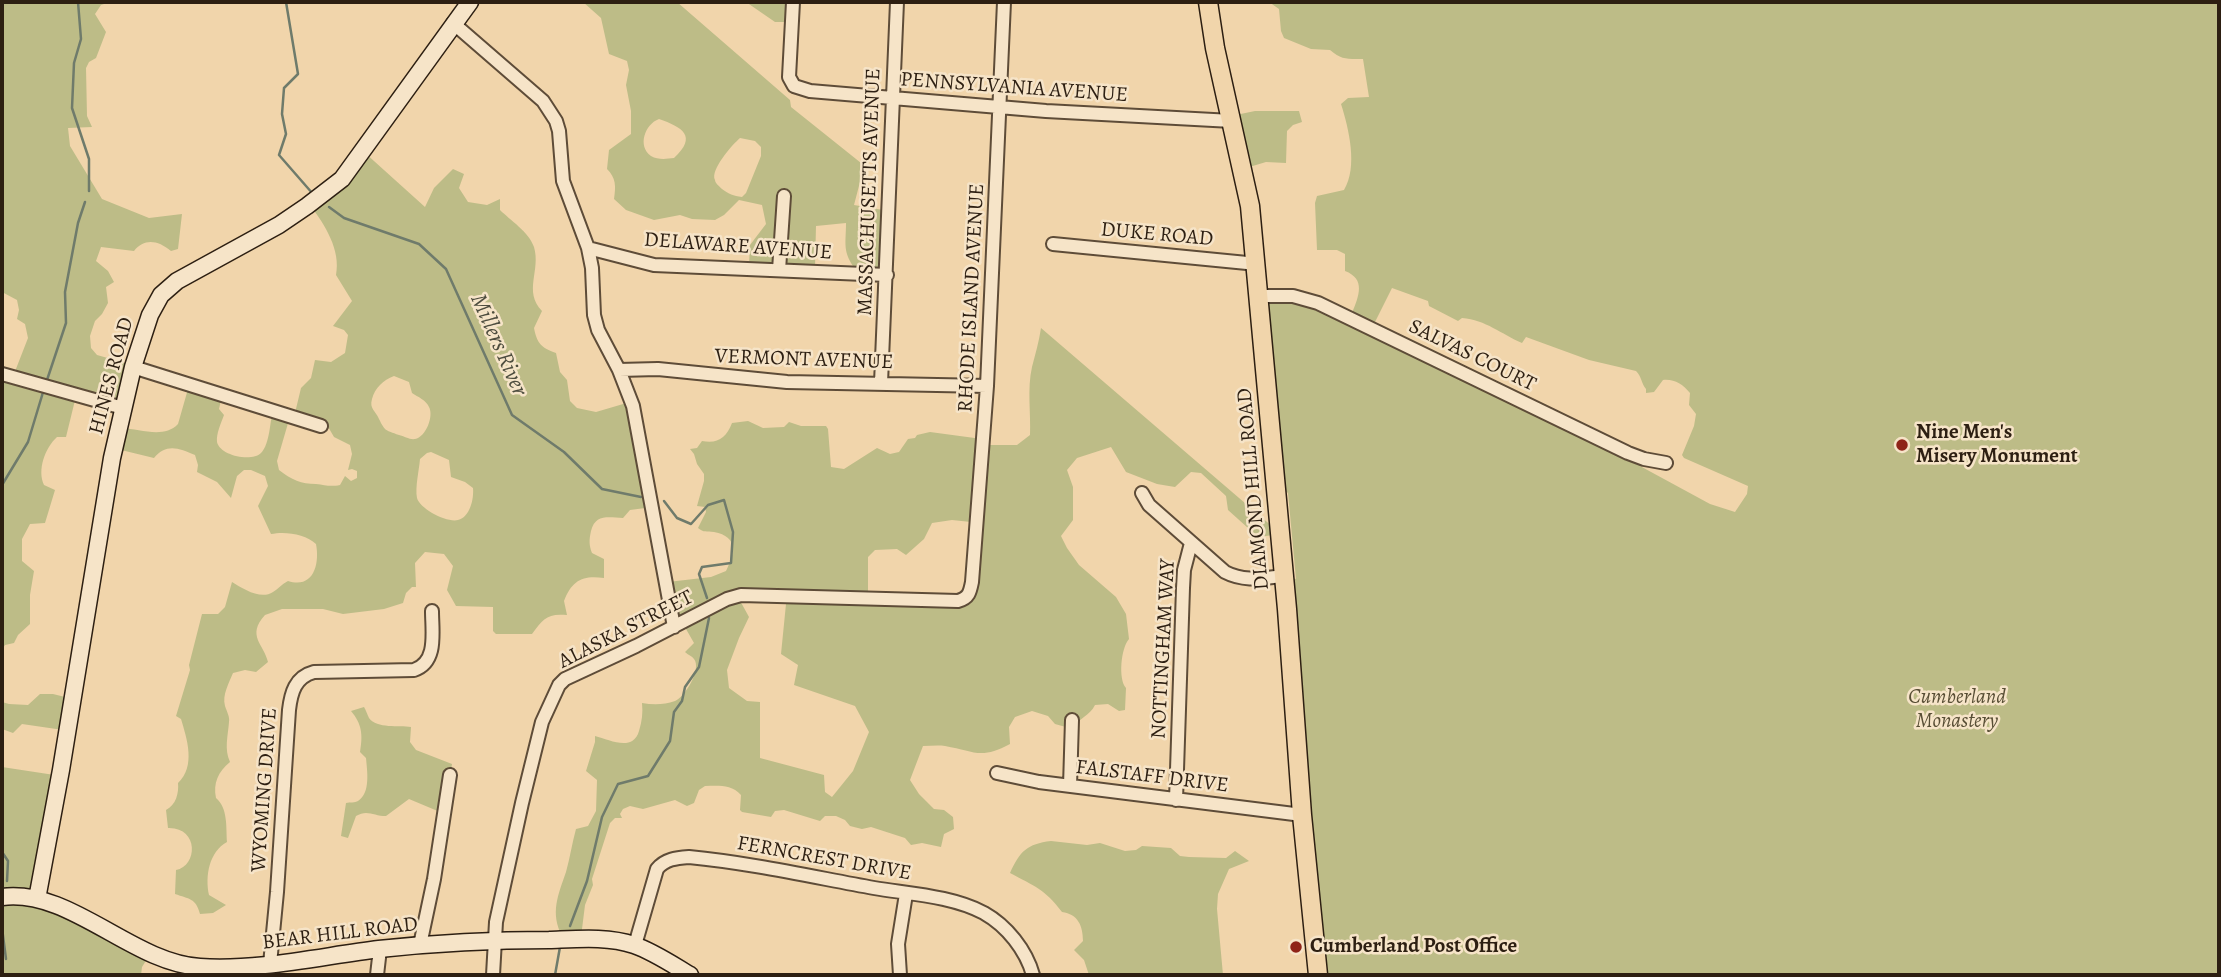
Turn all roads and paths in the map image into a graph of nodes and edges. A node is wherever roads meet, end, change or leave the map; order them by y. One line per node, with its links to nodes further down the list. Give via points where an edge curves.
1 (470, 2): 6 (street, HINES ROAD)
2 (793, 2): 7 (street, PENNSYLVANIA AVENUE, via 789,77 794,86)
3 (897, 2): 7 (street, MASSACHUSETTS AVENUE)
4 (1004, 2): 8 (street, RHODE ISLAND AVENUE)
5 (1208, 2): 9 (main road, DIAMOND HILL ROAD)
6 (453, 23): 12 (street, via 551,111 559,131 567,194); 17 (street, HINES ROAD, via 342,179 279,225 168,288 150,315)
7 (894, 97): 8 (street, PENNSYLVANIA AVENUE); 15 (street, MASSACHUSETTS AVENUE)
8 (999, 106): 9 (street, PENNSYLVANIA AVENUE); 21 (street, RHODE ISLAND AVENUE)
9 (1232, 121): 13 (main road, DIAMOND HILL ROAD)
10 (783, 196): 14 (street)
11 (1053, 244): 13 (street, DUKE ROAD, via 1247,263)
12 (589, 248): 14 (street, DELAWARE AVENUE, via 654,265); 18 (street, via 594,315)
13 (1256, 260): 16 (main road, DIAMOND HILL ROAD)
14 (779, 270): 15 (street, DELAWARE AVENUE)
15 (887, 275): 20 (street, MASSACHUSETTS AVENUE)
16 (1259, 296): 24 (street, SALVAS COURT, via 1293,296 1318,303 1628,453); 27 (main road, DIAMOND HILL ROAD)
17 (133, 367): 22 (street, HINES ROAD); 23 (street)
18 (618, 370): 20 (street, VERMONT AVENUE, via 658,369 787,382); 30 (street, via 637,427)
19 (2, 374): 22 (street)
20 (881, 383): 21 (street, VERMONT AVENUE)
21 (987, 386): 28 (street, RHODE ISLAND AVENUE)
22 (123, 408): 39 (street, HINES ROAD)
23 (321, 426)
24 (1666, 463)
25 (1143, 493): 26 (street, via 1149,505)
26 (1191, 543): 27 (street, via 1235,577); 35 (street, NOTTINGHAM WAY, via 1184,570)
27 (1284, 576): 36 (main road, DIAMOND HILL ROAD)
28 (969, 595): 30 (street, ALASKA STREET, via 958,601 741,595)
29 (432, 611): 44 (street, WYOMING DRIVE, via 430,656 422,667 314,672 303,676 294,688)
30 (674, 627): 40 (street, ALASKA STREET, via 559,685 542,722)
31 (1072, 720): 34 (street)
32 (997, 773): 34 (street, FALSTAFF DRIVE)
33 (450, 775): 42 (street)
34 (1070, 786): 35 (street, FALSTAFF DRIVE)
35 (1176, 800): 36 (street, FALSTAFF DRIVE)
36 (1303, 815): 50 (main road, DIAMOND HILL ROAD)
37 (906, 894): 41 (street, FERNCREST DRIVE, via 708,859 678,858 662,862 657,869); 48 (street, via 898,944); 49 (street, FERNCREST DRIVE, via 974,908 997,922 1016,942)
38 (2, 897): 39 (street, BEAR HILL ROAD)
39 (37, 899): 44 (street, BEAR HILL ROAD, via 165,960 220,967)
40 (495, 940): 41 (street, BEAR HILL ROAD, via 614,940); 42 (street, BEAR HILL ROAD); 46 (street, ALASKA STREET)
41 (635, 945): 47 (street, BEAR HILL ROAD)
42 (420, 946): 43 (street, BEAR HILL ROAD)
43 (380, 949): 44 (street, BEAR HILL ROAD); 45 (street)
44 (270, 964)
45 (377, 975)
46 (493, 975)
47 (690, 975)
48 (900, 975)
49 (1033, 975)
50 (1318, 975)

